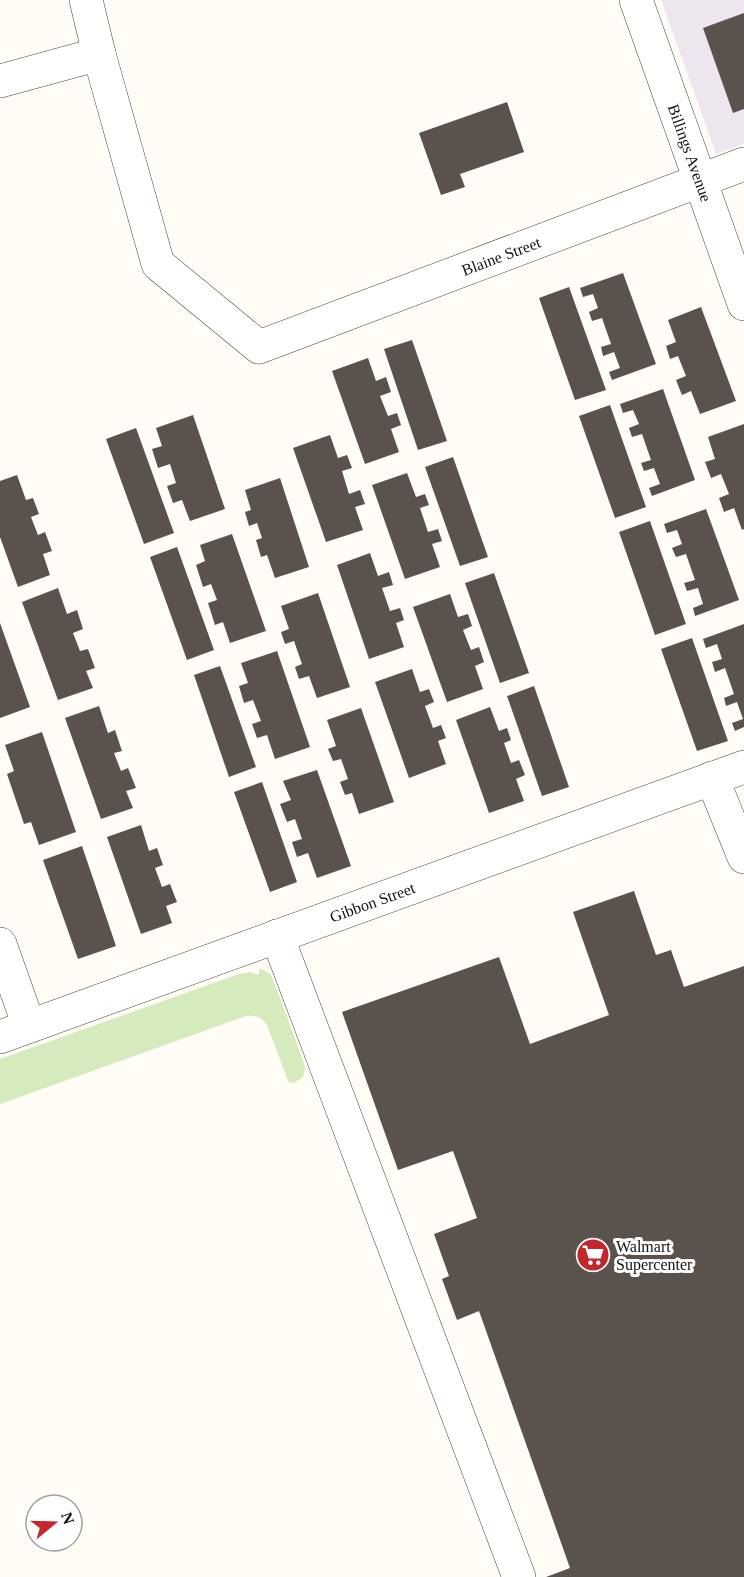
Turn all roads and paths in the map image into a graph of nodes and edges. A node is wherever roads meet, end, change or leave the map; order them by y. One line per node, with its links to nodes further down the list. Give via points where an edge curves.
1 (86, 0): 3 (street)
2 (636, 0): 6 (street, Billings Avenue)
3 (99, 54): 4 (street); 6 (street, Blaine Street, via 158,264 259,347)
4 (0, 81)
5 (744, 164): 6 (street, Blaine Street)
6 (700, 180): 7 (street, Billings Avenue)
7 (744, 304)
8 (744, 767): 9 (street, Gibbon Street)
9 (712, 778): 10 (street); 11 (street, Gibbon Street)
10 (744, 857)
11 (277, 936): 13 (street, Gibbon Street); 14 (street)
12 (0, 944): 13 (street)
13 (15, 1031)
14 (519, 1577)

